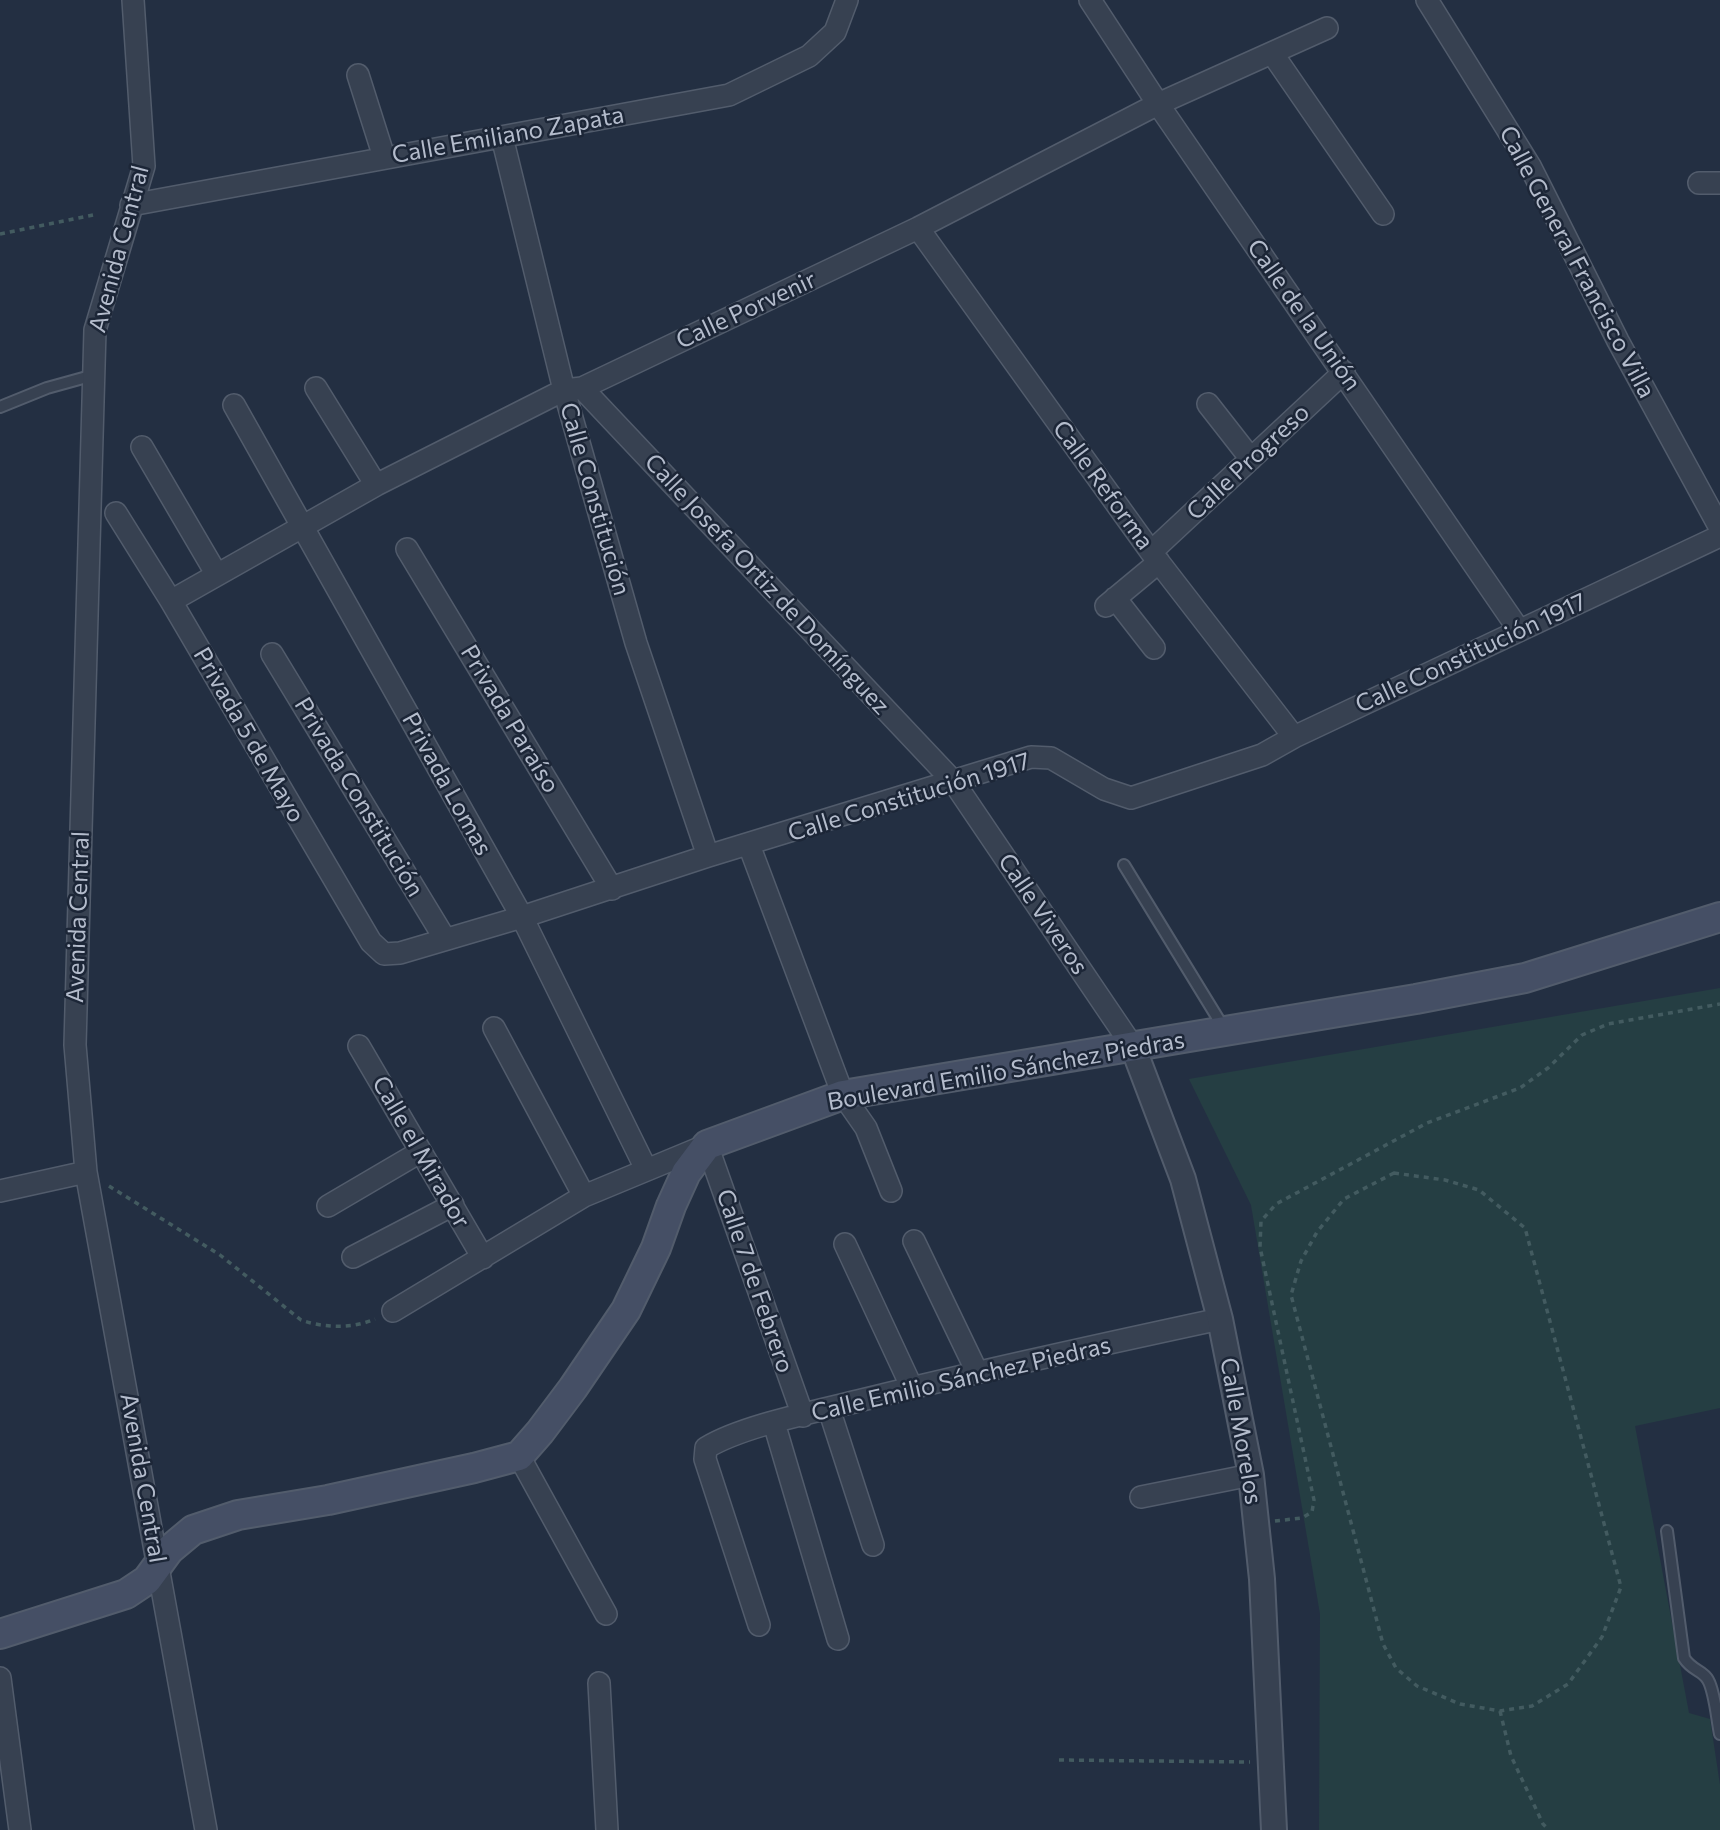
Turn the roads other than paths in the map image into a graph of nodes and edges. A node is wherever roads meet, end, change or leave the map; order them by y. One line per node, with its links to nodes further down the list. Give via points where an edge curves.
1 (133, 0): 11 (street, Avenida Central, via 144,166)
2 (847, 0): 9 (street, Calle Emiliano Zapata, via 835,32 809,56 729,95)
3 (1090, 0): 8 (street, Calle de la Unión)
4 (1427, 0): 26 (street, Calle General Francisco Villa, via 1530,166)
5 (1327, 27): 6 (street, Calle Porvenir)
6 (1272, 53): 8 (street, Calle Porvenir); 12 (street)
7 (358, 75): 10 (street)
8 (1158, 104): 13 (street, Calle Porvenir); 14 (street, Calle de la Unión)
9 (502, 137): 10 (street, Calle Emiliano Zapata); 17 (street, Calle Constitución)
10 (384, 157): 11 (street, Calle Emiliano Zapata)
11 (131, 205): 15 (street, Avenida Central, via 95,330)
12 (1382, 214)
13 (918, 228): 17 (street, Calle Porvenir); 29 (street, Calle Reforma)
14 (1344, 372): 22 (street, Calle Progreso); 32 (street, Calle de la Unión)
15 (94, 375): 20 (lane); 53 (street, Avenida Central, via 75,1045)
16 (316, 388): 23 (street)
17 (573, 389): 23 (street, Calle Porvenir); 36 (street, Calle Josefa Ortiz de Domínguez); 38 (street, Calle Constitución, via 636,643)
18 (1208, 404): 22 (street)
19 (234, 405): 25 (street, Privada Lomas)
20 (0, 407)
21 (142, 447): 30 (street)
22 (1251, 459): 29 (street, Calle Progreso)
23 (376, 485): 25 (street, Calle Porvenir)
24 (116, 513): 31 (street, Privada 5 de Mayo)
25 (301, 526): 30 (street, Calle Porvenir); 41 (street, Privada Lomas)
26 (1720, 528)
27 (1720, 536): 32 (street, Calle Constitución 1917)
28 (407, 549): 40 (street, Privada Paraíso)
29 (1155, 557): 33 (street, Calle Progreso, via 1111,602); 35 (street, Calle Reforma)
30 (217, 575): 31 (street, Calle Porvenir)
31 (171, 601): 44 (street, Privada 5 de Mayo, via 371,942)
32 (1519, 630): 35 (street, Calle Constitución 1917)
33 (1154, 648)
34 (272, 654): 43 (street, Privada Constitución)
35 (1294, 737): 36 (street, Calle Constitución 1917, via 1262,755 1131,798 1104,789 1051,758 1031,757)
36 (953, 781): 37 (street, Calle Constitución 1917); 48 (street, Calle Viveros)
37 (749, 845): 38 (street, Calle Constitución 1917); 49 (street)
38 (708, 856): 40 (street, Calle Constitución 1917)
39 (1124, 865): 46 (lane)
40 (612, 889): 41 (street, Calle Constitución 1917)
41 (522, 917): 43 (street, Calle Constitución 1917); 52 (street, Privada Lomas)
42 (1720, 917): 46 (main road, Boulevard Emilio Sánchez Piedras, via 1525,978)
43 (445, 939): 44 (street, Calle Constitución 1917)
44 (384, 954)
45 (494, 1028): 56 (street)
46 (1226, 1031): 48 (main road, Boulevard Emilio Sánchez Piedras)
47 (359, 1046): 51 (street, Calle el Mirador)
48 (1133, 1047): 49 (main road, Boulevard Emilio Sánchez Piedras); 64 (street, Calle Morelos, via 1183,1179)
49 (843, 1095): 50 (main road, Boulevard Emilio Sánchez Piedras); 55 (street, via 866,1128)
50 (707, 1145): 52 (street); 68 (street, Calle 7 de Febrero); 70 (main road, via 686,1173 626,1310)
51 (420, 1152): 57 (street, Calle el Mirador); 58 (street)
52 (646, 1169): 56 (street)
53 (86, 1172): 54 (street); 75 (street, Avenida Central)
54 (0, 1191)
55 (891, 1191)
56 (584, 1196): 62 (street)
57 (453, 1205): 61 (street); 62 (street, Calle el Mirador)
58 (328, 1206)
59 (914, 1241): 65 (street)
60 (845, 1244): 66 (street)
61 (353, 1257)
62 (483, 1258): 63 (street)
63 (393, 1311)
64 (1220, 1319): 65 (street, Calle Emilio Sánchez Piedras); 71 (street, Calle Morelos)
65 (977, 1372): 66 (street, Calle Emilio Sánchez Piedras)
66 (912, 1388): 67 (street, Calle Emilio Sánchez Piedras)
67 (829, 1409): 68 (street, Calle Emilio Sánchez Piedras); 74 (street)
68 (803, 1416): 69 (street, Calle Emilio Sánchez Piedras)
69 (774, 1423): 77 (street, Calle Emilio Sánchez Piedras, via 717,1441 706,1448 705,1459); 79 (street)
70 (519, 1456): 75 (main road, via 328,1500 238,1515 193,1530); 76 (street)
71 (1251, 1475): 72 (street); 86 (street, Calle Morelos, via 1262,1578)
72 (1141, 1497)
73 (1667, 1531): 82 (lane, via 1684,1658 1709,1680)
74 (873, 1545)
75 (159, 1564): 78 (main road, via 147,1580 126,1594); 84 (street, Avenida Central)
76 (606, 1614)
77 (760, 1625)
78 (0, 1634)
79 (838, 1639)
80 (0, 1678): 83 (street)
81 (599, 1683): 85 (street)
82 (1720, 1734)
83 (20, 1830)
84 (206, 1830)
85 (607, 1830)
86 (1274, 1830)

